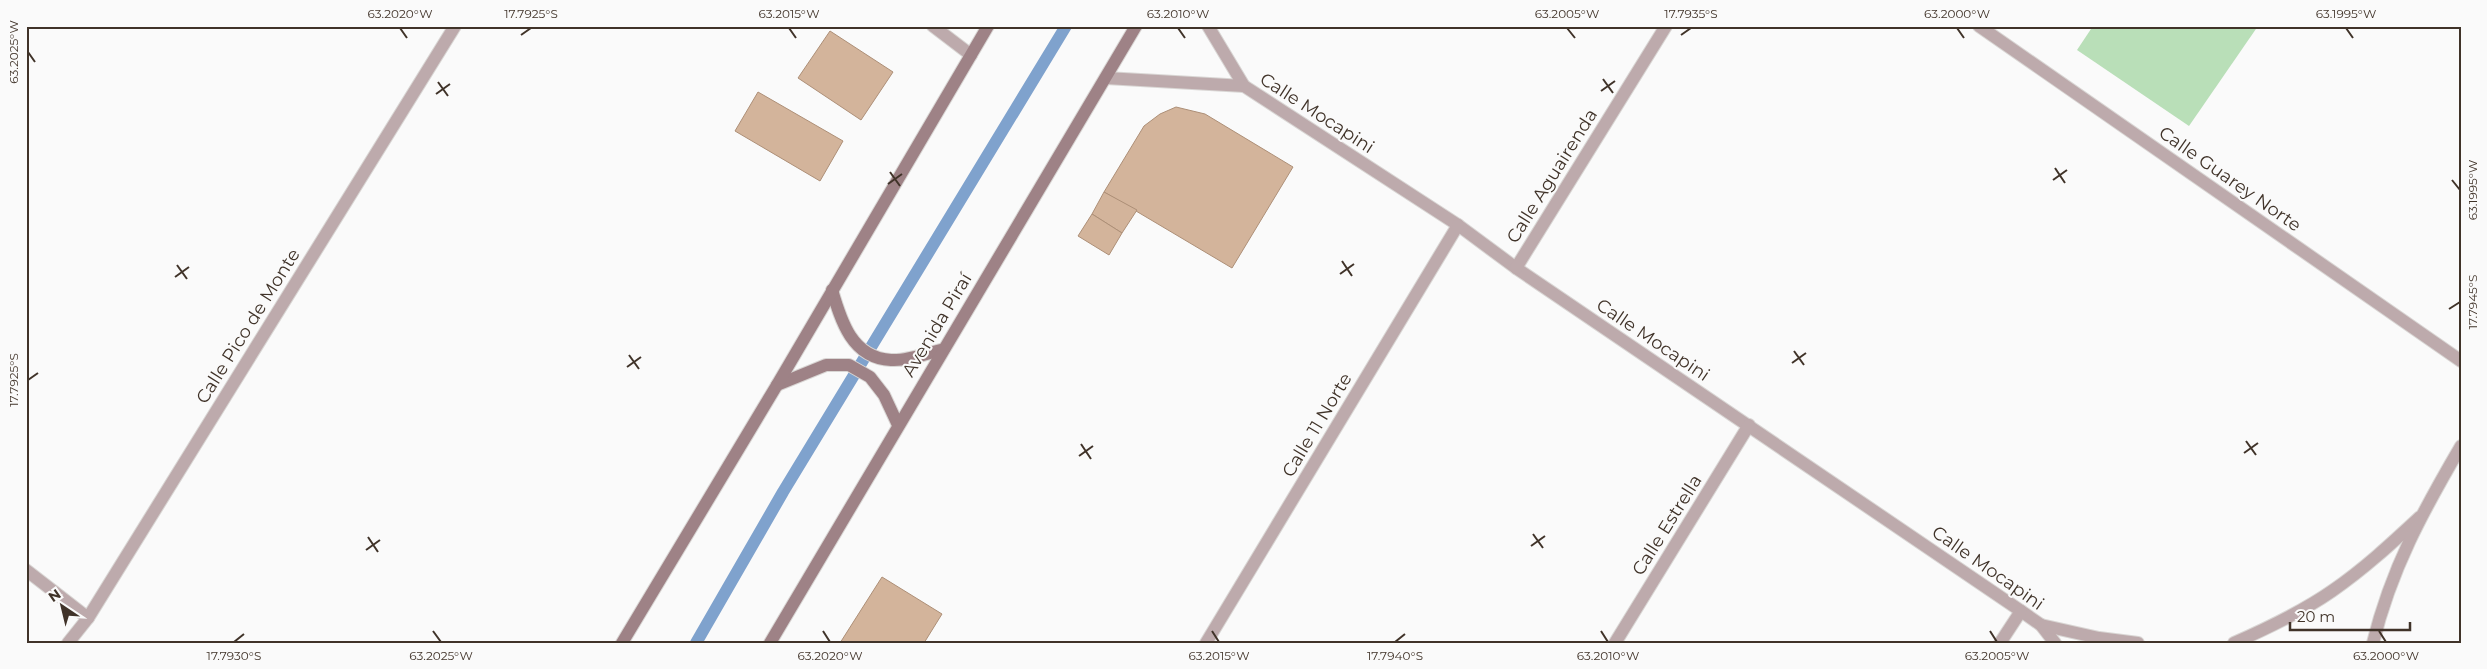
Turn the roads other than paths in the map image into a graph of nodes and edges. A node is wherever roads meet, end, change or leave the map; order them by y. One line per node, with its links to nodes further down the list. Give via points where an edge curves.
1 (455, 26): 23 (street, Calle Pico de Monte)
2 (933, 26): 8 (street)
3 (988, 26): 8 (main road)
4 (1136, 26): 9 (main road, Avenida Piraí)
5 (1208, 26): 10 (street, Calle Mocapini)
6 (1666, 26): 12 (street, Calle Aguairenda)
7 (1980, 26): 15 (street, Calle Guarey Norte)
8 (971, 55): 13 (main road)
9 (1106, 78): 10 (street, Calle Mocapini); 14 (main road, Avenida Piraí)
10 (1244, 86): 11 (street, Calle Mocapini)
11 (1458, 225): 12 (street, Calle Mocapini); 28 (street, Calle 11 Norte)
12 (1516, 268): 18 (street, Calle Mocapini)
13 (832, 290): 14 (main road, via 841,321 852,341 869,354 891,360); 16 (main road)
14 (944, 349): 17 (main road, Avenida Piraí)
15 (2461, 361)
16 (777, 385): 17 (main road, via 826,365 849,365 870,377 884,395); 26 (main road)
17 (898, 425): 27 (main road, Avenida Piraí)
18 (1749, 425): 22 (street, Calle Mocapini); 29 (street, Calle Estrella)
19 (2461, 446): 20 (street)
20 (2420, 517): 33 (street, via 2377,557 2331,592 2280,622); 34 (street, via 2396,569)
21 (26, 570): 23 (street)
22 (2021, 611): 24 (street, Calle Mocapini); 30 (street)
23 (88, 618): 25 (street, Calle Pico de Monte)
24 (2041, 625): 31 (street, Calle Mocapini); 32 (street, Calle Mocapini)
25 (68, 643)
26 (622, 643)
27 (770, 643)
28 (1206, 643)
29 (1615, 643)
30 (2000, 643)
31 (2055, 643)
32 (2138, 643)
33 (2234, 643)
34 (2373, 643)

